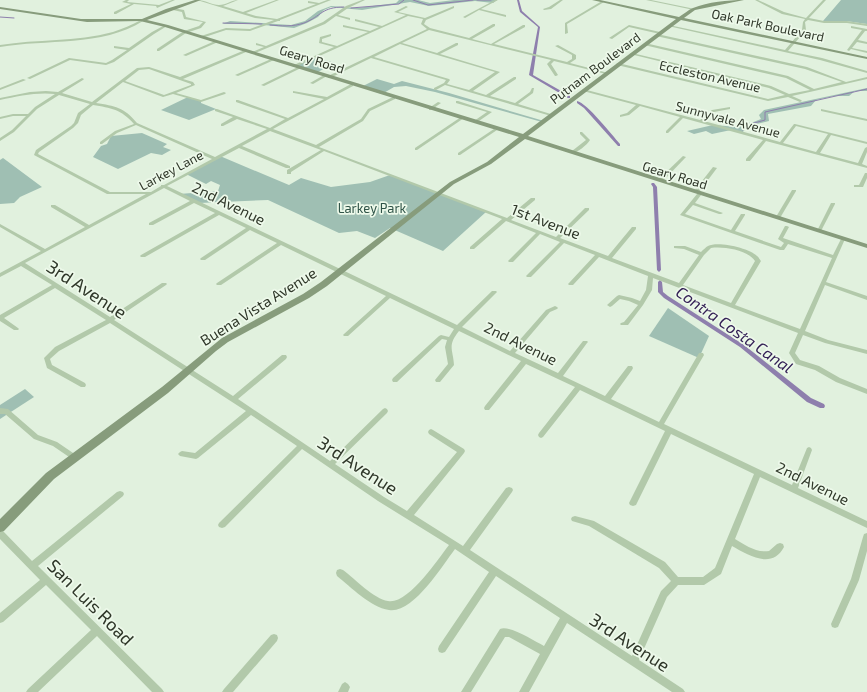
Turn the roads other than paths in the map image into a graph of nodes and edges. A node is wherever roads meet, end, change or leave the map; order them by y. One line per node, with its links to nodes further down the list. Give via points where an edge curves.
1 (128, 0): 21 (street, via 123,2)
2 (174, 0): 23 (street)
3 (199, 0): 24 (street); 29 (street)
4 (237, 0): 24 (street)
5 (278, 0): 36 (street)
6 (330, 0): 22 (street)
7 (351, 0): 18 (street)
8 (364, 0): 18 (street)
9 (497, 0): 33 (street)
10 (562, 0): 31 (street)
11 (594, 0): 19 (street, Oak Park Boulevard)
12 (647, 0): 20 (street)
13 (670, 0): 20 (street)
14 (742, 0): 32 (street)
15 (756, 0): 44 (street, via 783,13)
16 (825, 0): 44 (street)
17 (309, 2): 22 (street)
18 (359, 2): 37 (street)
19 (604, 2): 41 (street, Oak Park Boulevard); 60 (street, via 566,24)
20 (663, 3): 32 (street)
21 (133, 4): 23 (street); 35 (street)
22 (319, 4): 34 (street)
23 (160, 6): 28 (street)
24 (221, 6): 36 (street)
25 (407, 7): 38 (street, via 395,12)
26 (453, 7): 43 (street)
27 (1, 8): 47 (street, Geary Road, via 82,20)
28 (152, 9)
29 (174, 9): 47 (street); 58 (street, via 183,11 185,18 205,22 200,27)
30 (290, 9): 34 (street)
31 (544, 9)
32 (694, 9): 41 (street, Putnam Boulevard)
33 (480, 10): 39 (street); 40 (street)
34 (299, 12): 45 (street)
35 (115, 13)
36 (244, 13): 45 (street)
37 (336, 15): 42 (street); 68 (street)
38 (407, 16): 43 (street); 54 (street)
39 (505, 16)
40 (464, 17)
41 (681, 18): 53 (street, Putnam Boulevard); 71 (street, Oak Park Boulevard)
42 (349, 19)
43 (425, 19): 56 (street, via 422,24)
44 (807, 19): 49 (street); 71 (street, via 804,22 804,30)
45 (279, 20): 67 (street, via 250,30 226,29)
46 (356, 20): 54 (street)
47 (139, 21): 50 (street, Geary Road); 61 (street); 61 (street)
48 (494, 25): 70 (street)
49 (867, 25)
50 (166, 26): 58 (street, Geary Road); 85 (street)
51 (344, 26): 59 (street)
52 (524, 26): 79 (street)
53 (669, 26): 63 (street, Putnam Boulevard); 88 (street)
54 (382, 27): 59 (street)
55 (852, 27): 57 (street)
56 (429, 29): 70 (street); 74 (street)
57 (865, 30): 64 (street)
58 (186, 32): 67 (street, Geary Road); 86 (street)
59 (370, 32): 84 (street)
60 (566, 33)
61 (106, 34): 80 (street, via 84,38 35,40)
62 (282, 34): 68 (street)
63 (658, 34): 69 (street, via 629,26); 78 (street, Putnam Boulevard); 116 (street, via 806,68)
64 (861, 34): 66 (street); 72 (street)
65 (330, 35): 84 (street, via 321,38 320,42)
66 (867, 35)
67 (202, 37): 73 (street, Geary Road)
68 (292, 37): 83 (street)
69 (611, 38)
70 (469, 39): 79 (street)
71 (795, 41): 88 (street); 97 (street, Oak Park Boulevard)
72 (856, 41): 75 (street); 89 (street, via 850,49)
73 (216, 42): 87 (street, Geary Road); 94 (street)
74 (399, 43): 92 (street); 95 (street)
75 (867, 43)
76 (257, 44): 83 (street)
77 (457, 44): 92 (street)
78 (645, 44): 93 (street, Putnam Boulevard); 124 (street, via 787,77)
79 (491, 45): 99 (street)
80 (0, 46)
81 (557, 46): 100 (street, via 574,55 574,59)
82 (115, 47): 85 (street)
83 (267, 47): 90 (street)
84 (337, 47): 96 (street)
85 (129, 49): 108 (street, via 106,64 70,59)
86 (158, 50)
87 (245, 51): 90 (street, Geary Road); 109 (street)
88 (786, 51): 103 (street)
89 (867, 52)
90 (252, 53): 98 (street, Geary Road)
91 (294, 53): 96 (street)
92 (438, 54): 125 (street, via 498,72)
93 (632, 54): 101 (street, Putnam Boulevard); 131 (street, via 770,87)
94 (185, 55)
95 (371, 56): 107 (street); 117 (street, via 448,80)
96 (311, 58): 102 (street)
97 (867, 58)
98 (272, 60): 102 (street, Geary Road); 106 (street)
99 (554, 60): 100 (street); 105 (street, via 549,64)
100 (567, 64): 104 (street)
101 (618, 64): 104 (street, Putnam Boulevard); 131 (street, Eccleston Avenue, via 768,100)
102 (296, 67): 107 (street, Geary Road); 118 (street)
103 (867, 72)
104 (606, 73): 123 (street, Putnam Boulevard)
105 (556, 74)
106 (238, 76)
107 (327, 77): 115 (street); 119 (street, Geary Road)
108 (29, 78)
109 (179, 78): 114 (street, via 149,68 138,69); 127 (street, via 192,85)
110 (515, 78): 130 (street)
111 (867, 78): 116 (street, Eccleston Avenue)
112 (82, 79): 129 (street)
113 (24, 80): 120 (street)
114 (122, 81): 127 (street, via 161,96); 138 (street)
115 (312, 83)
116 (847, 83): 124 (street, Eccleston Avenue)
117 (445, 84): 121 (street); 125 (street)
118 (263, 85)
119 (352, 85): 133 (street, Larkey Lane); 134 (street, Geary Road)
120 (0, 89): 132 (street)
121 (435, 89)
122 (533, 89): 141 (street)
123 (584, 90): 142 (street, Sunnyvale Avenue); 147 (street, Putnam Boulevard)
124 (814, 90): 131 (street, Eccleston Avenue)
125 (470, 91): 130 (street)
126 (294, 92): 133 (street)
127 (174, 93): 128 (street, via 201,101)
128 (224, 93)
129 (60, 94): 132 (street, via 37,93); 138 (street); 148 (street, via 36,108)
130 (487, 96): 141 (street)
131 (789, 96): 137 (street)
132 (6, 97): 135 (street)
133 (327, 98): 154 (street, Larkey Lane)
134 (394, 98): 144 (street, Geary Road); 172 (street, via 368,110 362,120)
135 (0, 99)
136 (237, 101): 154 (street)
137 (800, 101)
138 (94, 102): 158 (street, via 123,111); 193 (street, via 79,114 76,123 37,151 36,155 109,193)
139 (457, 102): 156 (street, via 490,112)
140 (440, 103): 144 (street)
141 (516, 104): 147 (street)
142 (639, 105): 149 (street); 151 (street, Sunnyvale Avenue)
143 (729, 108): 157 (street, via 713,111)
144 (430, 109): 153 (street, Geary Road)
145 (216, 110): 150 (street, 1st Avenue)
146 (822, 110): 155 (street)
147 (552, 114): 165 (street, Putnam Boulevard)
148 (28, 116): 152 (street, via 13,115); 166 (street)
149 (621, 116)
150 (237, 117): 159 (street); 160 (street, 1st Avenue)
151 (682, 117): 157 (street, Sunnyvale Avenue); 162 (street)
152 (0, 118)
153 (462, 118): 156 (street, Geary Road); 174 (street)
154 (288, 119): 160 (street, Larkey Lane)
155 (867, 120)
156 (475, 122): 161 (street, Geary Road); 165 (street, Geary Road)
157 (701, 122): 167 (street, Sunnyvale Avenue)
158 (136, 124): 168 (street, via 116,132); 181 (street)
159 (222, 125)
160 (269, 129): 171 (street, Larkey Lane); 172 (street, 1st Avenue)
161 (495, 130): 165 (street, Geary Road); 177 (street)
162 (667, 132)
163 (581, 133): 176 (street, via 588,140)
164 (830, 134): 169 (street, via 795,125); 170 (street); 178 (street)
165 (523, 138): 176 (street, Geary Road); 194 (street, Geary Road); 195 (street, Buena Vista Avenue)
166 (0, 140)
167 (765, 140): 169 (street, Sunnyvale Avenue); 182 (street)
168 (101, 143)
169 (780, 144): 178 (street, Sunnyvale Avenue)
170 (867, 144)
171 (239, 146): 181 (street, Larkey Lane); 184 (street)
172 (316, 147): 175 (street, 1st Avenue)
173 (867, 148): 180 (street)
174 (416, 149)
175 (324, 150): 187 (street); 195 (street, 1st Avenue)
176 (573, 152): 189 (street, Geary Road)
177 (459, 154)
178 (817, 154): 183 (street, Sunnyvale Avenue)
179 (684, 156): 189 (street)
180 (865, 158): 183 (street)
181 (214, 159): 190 (street, Larkey Lane)
182 (748, 160)
183 (859, 165): 185 (street, Sunnyvale Avenue)
184 (288, 167)
185 (867, 167)
186 (715, 168): 194 (street)
187 (289, 173)
188 (867, 174): 191 (street, via 861,186)
189 (661, 180): 194 (street, Geary Road)
190 (163, 186): 193 (street, Larkey Lane); 197 (street, 2nd Avenue)
191 (856, 186)
192 (794, 192): 206 (street)
193 (151, 193): 209 (street, Larkey Lane)
194 (698, 193): 198 (street); 206 (street, Geary Road)
195 (439, 194): 205 (street, 1st Avenue); 234 (street, Buena Vista Avenue)
196 (533, 199): 205 (street)
197 (193, 200): 202 (street, 2nd Avenue); 207 (street)
198 (692, 203): 203 (street); 215 (street, via 682,215)
199 (833, 204): 213 (street)
200 (53, 206): 209 (street)
201 (586, 209): 216 (street)
202 (218, 213): 211 (street, 2nd Avenue); 228 (street)
203 (721, 213)
204 (743, 215): 215 (street)
205 (506, 219): 214 (street, 1st Avenue); 223 (street)
206 (778, 219): 213 (street, Geary Road); 217 (street, Geary Road)
207 (151, 224)
208 (0, 225): 224 (street)
209 (89, 226): 224 (street, Larkey Lane)
210 (787, 227): 220 (street, via 780,239)
211 (249, 228): 219 (street, 2nd Avenue); 230 (street)
212 (634, 228): 231 (street)
213 (819, 230): 217 (street, Geary Road)
214 (540, 232): 216 (street, 1st Avenue); 232 (street)
215 (732, 232): 220 (street, via 782,249)
216 (557, 239): 218 (street, 1st Avenue)
217 (843, 240): 221 (street, Geary Road); 225 (street, Geary Road); 229 (street)
218 (563, 241): 227 (street, 1st Avenue); 237 (street)
219 (280, 243): 234 (street, 2nd Avenue); 240 (street)
220 (786, 243): 229 (street)
221 (867, 246)
222 (676, 247): 226 (street)
223 (472, 248)
224 (44, 250): 233 (street, Larkey Lane)
225 (867, 250)
226 (702, 254): 243 (street); 249 (street, via 709,247 721,246 751,255 758,260)
227 (598, 255): 231 (street, 1st Avenue); 241 (street)
228 (143, 256)
229 (836, 257): 238 (street)
230 (203, 259)
231 (608, 259): 236 (street, 1st Avenue)
232 (511, 262)
233 (20, 263): 235 (street, Larkey Lane); 242 (street, 3rd Avenue)
234 (339, 271): 245 (street, 2nd Avenue); 266 (street, Buena Vista Avenue, via 306,296 225,340)
235 (0, 275)
236 (651, 275): 243 (street, 1st Avenue); 247 (street, via 649,290)
237 (529, 276)
238 (824, 283): 246 (street); 256 (street)
239 (164, 284): 252 (street)
240 (220, 284)
241 (571, 284)
242 (54, 286): 251 (street); 252 (street, 3rd Avenue)
243 (680, 286): 249 (street, 1st Avenue)
244 (494, 292): 254 (street)
245 (390, 295): 254 (street, 2nd Avenue); 257 (street)
246 (867, 298)
247 (641, 304): 248 (street, via 619,298); 253 (street, via 626,324)
248 (610, 305)
249 (732, 306): 256 (street, 1st Avenue)
250 (556, 308): 261 (street, via 548,311)
251 (0, 318): 255 (street)
252 (109, 321): 266 (street, 3rd Avenue); 270 (street, via 57,349 47,358 49,366)
253 (623, 324)
254 (458, 328): 258 (street); 261 (street, 2nd Avenue)
255 (16, 329)
256 (802, 332): 260 (street, 1st Avenue, via 834,344); 272 (street, via 792,353 795,360)
257 (346, 335)
258 (450, 339): 268 (street, via 441,337); 269 (street, via 448,346 451,366)
259 (585, 342): 267 (street)
260 (867, 352)
261 (511, 354): 264 (street, 2nd Avenue)
262 (701, 355): 279 (street)
263 (284, 357): 273 (street)
264 (525, 361): 267 (street, 2nd Avenue); 275 (street)
265 (630, 368): 274 (street)
266 (188, 371): 273 (street, 3rd Avenue); 286 (street, Buena Vista Avenue)
267 (559, 377): 271 (street, 2nd Avenue)
268 (395, 380)
269 (438, 380)
270 (82, 385)
271 (579, 387): 274 (street, 2nd Avenue); 282 (street)
272 (867, 392)
273 (233, 399): 278 (street, 3rd Avenue)
274 (606, 400): 279 (street, 2nd Avenue)
275 (486, 408)
276 (0, 411): 286 (street, via 6,411 36,437 55,444)
277 (384, 411): 287 (street)
278 (250, 412): 283 (street, 3rd Avenue); 285 (street, via 196,456)
279 (660, 426): 280 (street, 2nd Avenue)
280 (669, 430): 288 (street, 2nd Avenue); 292 (street)
281 (430, 432): 293 (street, via 462,451)
282 (541, 435)
283 (301, 446): 287 (street, 3rd Avenue); 295 (street)
284 (809, 450): 290 (street)
285 (182, 454)
286 (74, 457): 297 (street, Buena Vista Avenue, via 50,476)
287 (331, 464): 293 (street, 3rd Avenue, via 380,499)
288 (758, 472): 290 (street, 2nd Avenue); 300 (street)
289 (508, 490): 303 (street)
290 (794, 490): 296 (street, 2nd Avenue)
291 (120, 494): 304 (street)
292 (633, 503)
293 (409, 515): 301 (street, 3rd Avenue)
294 (575, 519): 308 (street, via 591,523 662,565)
295 (222, 525)
296 (867, 525)
297 (0, 527)
298 (0, 534): 304 (street, San Luis Road)
299 (867, 538): 311 (street, via 855,580)
300 (730, 541): 302 (street, via 766,556); 308 (street, via 718,570 704,581)
301 (454, 544): 303 (street, 3rd Avenue); 306 (street, via 412,597 400,605 390,606 371,598)
302 (780, 547)
303 (464, 551): 305 (street, 3rd Avenue)
304 (32, 566): 307 (street, San Luis Road)
305 (494, 572): 309 (street, 3rd Avenue); 314 (street)
306 (340, 573)
307 (46, 580): 310 (street); 312 (street, San Luis Road)
308 (676, 581): 316 (street, via 664,594)
309 (565, 618): 315 (street); 316 (street, 3rd Avenue)
310 (0, 619)
311 (836, 624)
312 (96, 630): 317 (street); 318 (street, San Luis Road)
313 (274, 638): 319 (street)
314 (442, 649)
315 (546, 652): 320 (street, via 510,633 503,632); 321 (street)
316 (634, 662): 322 (street, 3rd Avenue)
317 (31, 692)
318 (159, 692)
319 (227, 692)
320 (466, 692)
321 (524, 692)
322 (680, 692)

